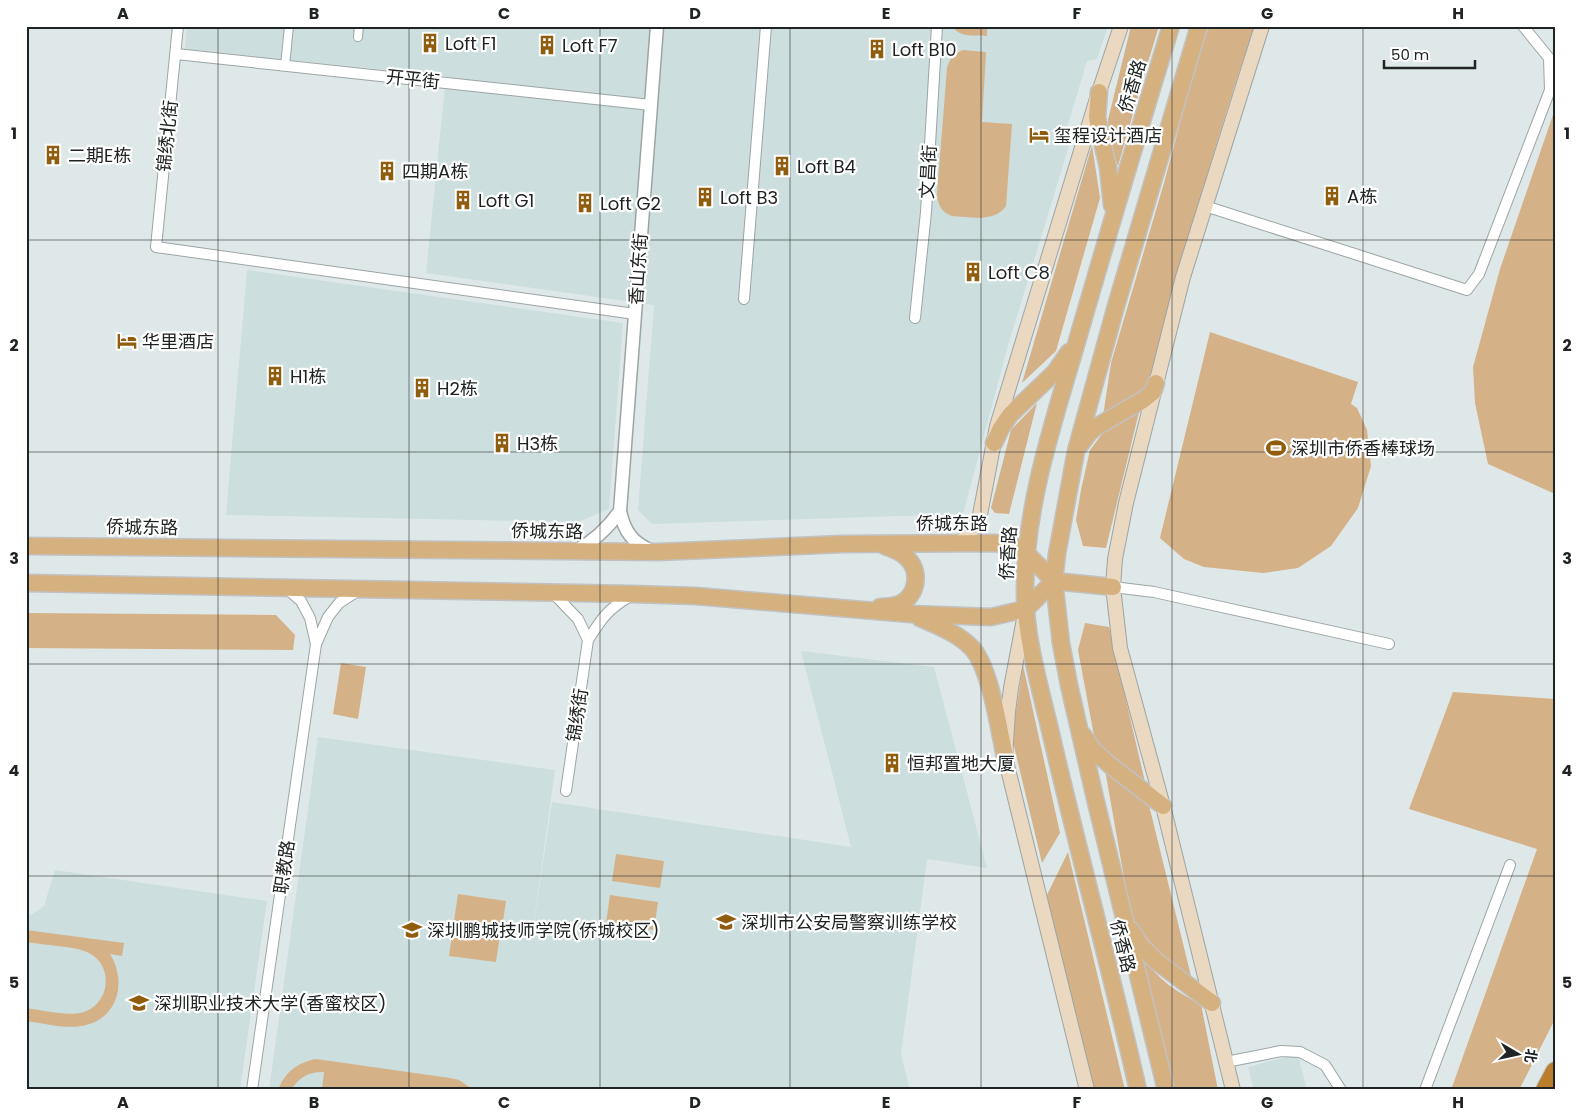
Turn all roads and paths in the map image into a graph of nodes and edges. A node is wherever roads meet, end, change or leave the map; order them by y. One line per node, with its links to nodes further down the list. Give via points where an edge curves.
1 (178, 26): 13 (street, 锦绣北街)
2 (289, 26): 14 (street)
3 (359, 26): 12 (street)
4 (657, 26): 16 (street, 香山东街)
5 (766, 26): 19 (street)
6 (936, 26): 21 (street, 文昌街, via 926,212)
7 (1120, 26): 15 (main road)
8 (1171, 26): 18 (main road, 侨香路)
9 (1199, 26): 25 (main road, 侨香路)
10 (1262, 26): 17 (main road)
11 (1523, 26): 17 (street, via 1549,58 1550,90 1479,274 1467,290)
12 (358, 37)
13 (176, 54): 14 (street, 开平街); 20 (street, 锦绣北街, via 156,247)
14 (285, 66): 16 (street, 开平街)
15 (1099, 92): 18 (main road, via 1097,117 1111,183); 24 (main road)
16 (651, 105): 20 (street, 香山东街)
17 (1205, 206): 23 (main road)
18 (1113, 218): 22 (main road, 侨香路)
19 (744, 299)
20 (635, 314): 26 (street, 香山东街)
21 (915, 318)
22 (1078, 337): 24 (main road, via 1055,372 1010,416); 32 (main road, 侨香路, via 1044,461)
23 (1156, 383): 25 (main road, via 1153,392 1143,400 1096,427); 36 (main road, via 1124,512)
24 (994, 443): 28 (main road, via 978,520 974,530)
25 (1076, 451): 33 (main road, 侨香路)
26 (620, 511): 30 (street, via 596,538); 31 (street, 香山东街, via 622,523 630,536)
27 (878, 543): 28 (main road, 侨城东路); 31 (main road, 侨城东路); 41 (main road, via 908,558 916,574 916,583 913,592 901,603)
28 (959, 543): 32 (main road, 侨城东路, via 1012,545)
29 (26, 546): 30 (main road, 侨城东路)
30 (574, 552): 31 (main road, 侨城东路)
31 (658, 552)
32 (1026, 552): 33 (main road, 侨城东路); 40 (main road, 侨香路)
33 (1054, 581): 36 (main road); 40 (main road); 46 (main road, 侨香路, via 1061,643)
34 (26, 583): 35 (main road)
35 (285, 587): 37 (main road); 44 (street, 职教路, via 301,601 310,618)
36 (1113, 587): 45 (street, via 1154,592); 49 (main road, via 1120,648)
37 (361, 588): 38 (main road); 44 (street, 职教路, via 339,603 328,617)
38 (552, 592): 39 (main road); 43 (street, via 578,619)
39 (633, 594): 41 (main road, via 696,596); 43 (street, 锦绣街, via 613,606)
40 (1026, 609): 42 (main road, via 991,617); 47 (main road, via 1010,696); 57 (main road, 侨香路, via 1031,647 1065,794)
41 (856, 610): 42 (main road)
42 (911, 614): 47 (main road, via 948,630 976,653 984,669)
43 (588, 640): 48 (street, 锦绣街)
44 (316, 644): 55 (street, 职教路)
45 (1389, 644)
46 (1079, 727): 49 (main road, via 1093,750); 51 (main road, 侨香路)
47 (1005, 757): 56 (main road)
48 (566, 791)
49 (1163, 806): 52 (main road)
50 (1510, 865): 61 (street)
51 (1125, 920): 52 (main road, via 1141,946 1156,962); 58 (main road, 侨香路)
52 (1212, 1003): 53 (main road)
53 (1226, 1062): 59 (main road); 60 (street, via 1281,1051 1300,1052 1325,1065)
54 (1555, 1071): 62 (highway)
55 (252, 1090)
56 (1087, 1090)
57 (1138, 1090)
58 (1166, 1090)
59 (1233, 1090)
60 (1341, 1090)
61 (1425, 1090)
62 (1545, 1090)

